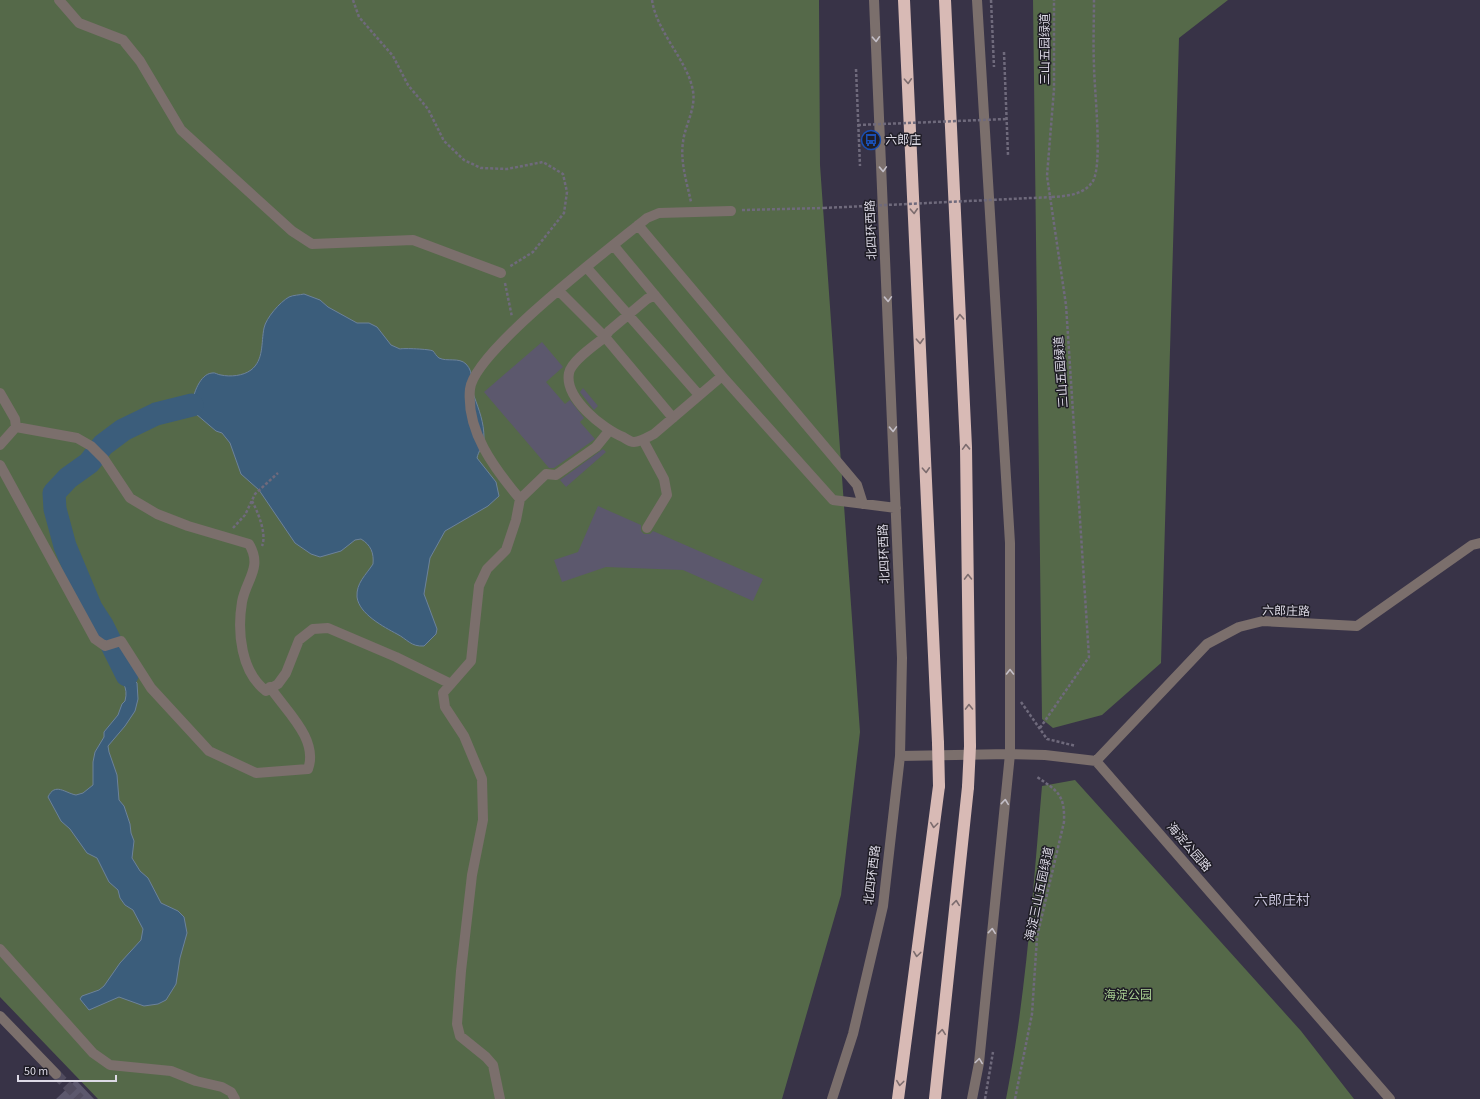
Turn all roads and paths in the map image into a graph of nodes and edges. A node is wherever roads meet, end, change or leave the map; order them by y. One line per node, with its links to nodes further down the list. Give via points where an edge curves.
1 (59, 0): 21 (street, via 78,24 123,40 140,61 181,130 292,231 312,244 412,240)
2 (353, 0): 21 (path, via 359,17 393,56 408,85 428,109 444,141 464,160 481,168 494,169 543,162 563,174 567,192 564,213 533,252)
3 (652, 0): 17 (path, via 657,19 679,58 693,91 690,121 683,141 682,160)
4 (874, 0): 40 (street, 北四环西路, one-way to 40)
5 (904, 0): 58 (highway, one-way to 58, bridge, via 939,786)
6 (945, 0): 59 (highway, one-way to 6, bridge, via 968,787 970,746 966,447)
7 (977, 0): 48 (street, one-way to 7, via 1010,543)
8 (1054, 0): 47 (path, 三山五园绿道, via 1054,89 1046,176 1066,305 1089,657 1040,728)
9 (1094, 0): 16 (path, bridge, via 1098,164 1093,181 1081,192 1052,197)
10 (1004, 52): 12 (path)
11 (856, 69): 13 (path)
12 (1007, 119): 13 (path, bridge); 14 (path)
13 (858, 125): 15 (path)
14 (1008, 155)
15 (860, 166)
16 (731, 211): 17 (street)
17 (693, 212): 18 (street, via 659,213)
18 (638, 225): 19 (street); 39 (street, via 856,485)
19 (614, 246): 20 (street); 23 (street)
20 (587, 268): 22 (street); 24 (street)
21 (501, 273): 25 (path)
22 (559, 291): 25 (street); 26 (street)
23 (655, 295): 24 (street); 27 (street)
24 (628, 315): 26 (street); 29 (street)
25 (518, 326): 37 (street, via 490,354 477,371 470,388 472,420 496,470)
26 (605, 337): 30 (street); 32 (street, via 572,365 568,384 597,422)
27 (722, 376): 29 (street); 39 (street, via 833,500)
28 (0, 393): 31 (street, via 15,418)
29 (699, 395): 30 (street)
30 (674, 418): 33 (street)
31 (16, 427): 34 (street); 42 (street, via 77,438 91,446 104,460 130,498 157,514)
32 (609, 431): 33 (street, via 633,442); 37 (street, via 596,448 556,475 546,474)
33 (643, 440): 41 (street, via 664,479 667,495)
34 (0, 445)
35 (0, 465): 46 (street, via 95,639 105,646 121,641 151,688 209,751 256,773 308,769 311,760 304,733 280,704)
36 (278, 473): 38 (path, via 255,494)
37 (520, 499): 45 (street, via 506,550 487,569 479,586 471,661)
38 (252, 500): 42 (path, via 245,514); 44 (path, via 257,510 263,538 263,545)
39 (863, 504): 40 (street)
40 (896, 508): 49 (street, 北四环西路, via 902,658)
41 (647, 528)
42 (222, 537): 44 (street, via 249,544)
43 (1480, 543): 50 (street, 六郎庄路, via 1472,545 1357,626 1263,621 1239,628 1207,644)
44 (254, 553): 46 (street, via 256,564 242,602 241,638 246,662 260,686 266,691)
45 (451, 684): 46 (street, via 328,628 313,629 299,640 286,673 278,684); 56 (street, via 444,693 445,707 464,736 482,779 483,820 471,882 457,1024 460,1036 493,1065)
46 (270, 687)
47 (1018, 698)
48 (1010, 754): 49 (street); 50 (street); 60 (street, one-way to 48, via 979,1064)
49 (900, 756): 57 (street, 北四环西路, via 883,906 853,1034)
50 (1096, 761): 62 (street, 海淀公园路)
51 (1037, 777): 61 (path, 海淀三山五园绿道, via 1062,796 1065,808 1037,937 1032,1014)
52 (0, 949): 55 (street, via 93,1054 110,1066 171,1071 196,1082 222,1087 231,1092)
53 (0, 1016): 54 (street)
54 (56, 1074)
55 (235, 1099)
56 (500, 1099)
57 (832, 1099)
58 (898, 1099)
59 (935, 1099)
60 (972, 1099)
61 (1015, 1099)
62 (1390, 1099)

